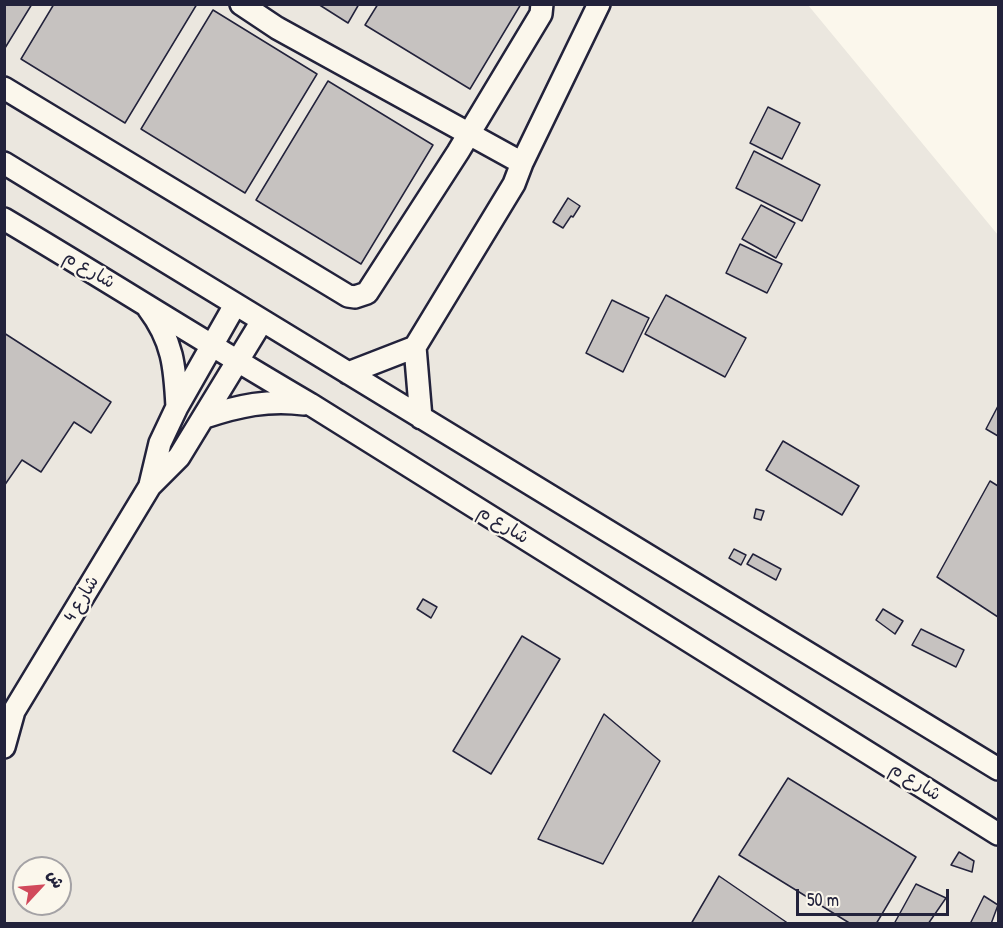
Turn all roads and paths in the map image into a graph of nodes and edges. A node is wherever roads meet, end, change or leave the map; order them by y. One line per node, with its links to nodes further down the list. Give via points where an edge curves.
1 (241, 4): 5 (street)
2 (542, 4): 5 (street, via 541,14)
3 (599, 4): 6 (street)
4 (4, 88): 5 (street, via 355,297 367,293)
5 (463, 143): 6 (street)
6 (522, 163): 13 (street, via 514,183)
7 (4, 164): 10 (street)
8 (4, 219): 9 (street, شارع م)
9 (144, 303): 12 (street, شارع م); 17 (street, via 157,321 174,362)
10 (235, 305): 11 (street); 12 (street, شارع 4)
11 (262, 321): 14 (street, شارع 4); 15 (street)
12 (211, 346): 14 (street, شارع م); 17 (street, شارع 4)
13 (415, 347): 15 (street); 19 (street)
14 (238, 362): 16 (street, شارع م); 18 (street, شارع 4)
15 (348, 373): 19 (street)
16 (310, 404): 18 (street, via 268,402); 24 (street, شارع م)
17 (177, 407): 20 (street, شارع 4, via 160,443)
18 (205, 417): 20 (street, شارع 4, via 179,458)
19 (421, 418): 23 (street)
20 (150, 486): 21 (street, شارع 4)
21 (9, 716): 22 (street, شارع 4)
22 (4, 747)
23 (999, 769)
24 (999, 834)

